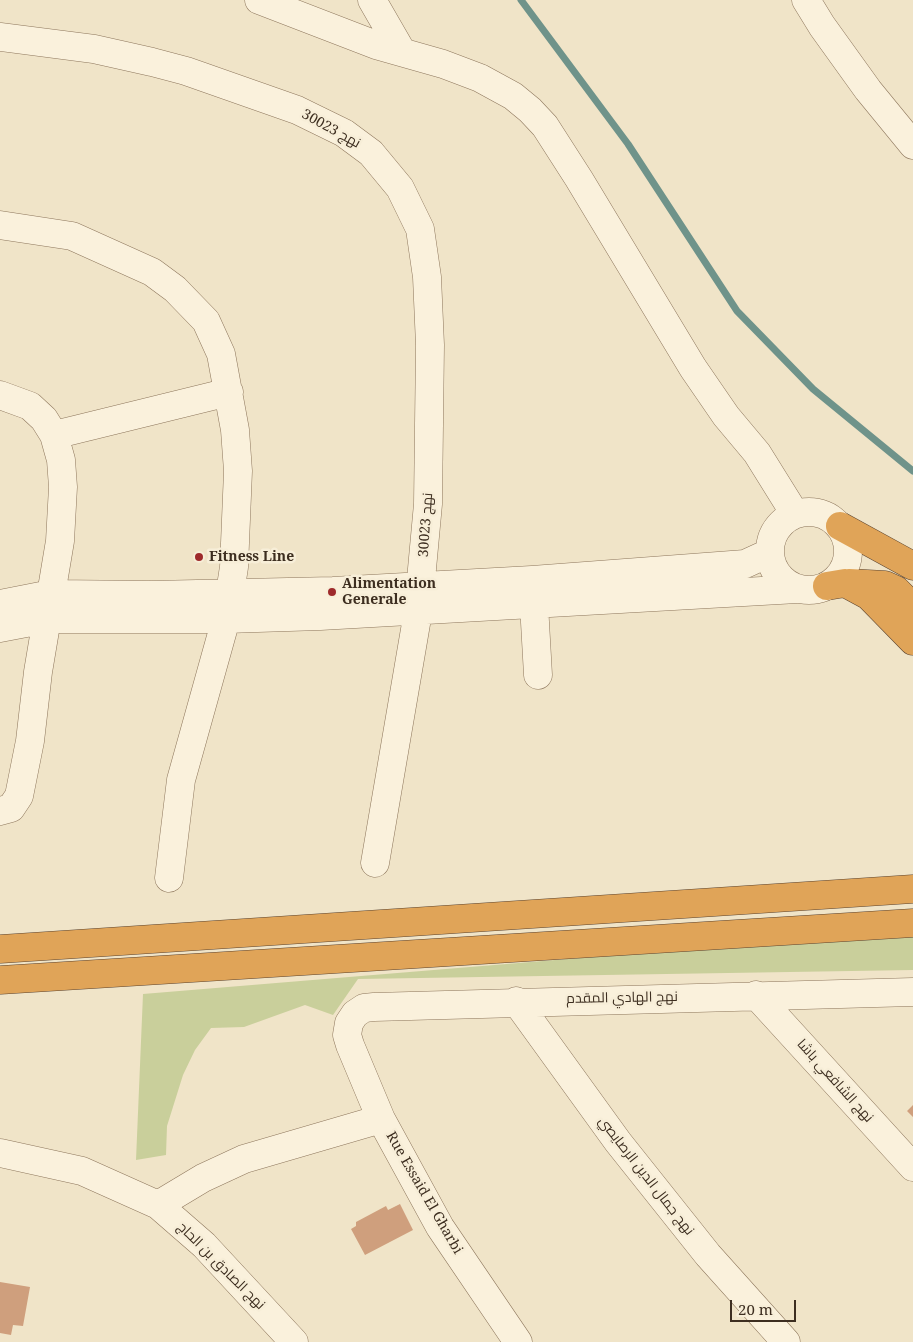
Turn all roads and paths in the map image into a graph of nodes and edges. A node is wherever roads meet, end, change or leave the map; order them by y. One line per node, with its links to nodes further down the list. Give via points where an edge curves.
1 (259, 0): 5 (street)
2 (311, 0): 5 (street)
3 (372, 0): 7 (street)
4 (806, 0): 8 (street, via 868,90)
5 (324, 25): 7 (street)
6 (0, 37): 20 (street, نهج 30023, via 94,48 152,62 297,110 344,133 372,153 400,188 420,229 427,277 430,345 428,504)
7 (402, 52): 13 (street, via 480,78 513,96 545,126 694,368 726,416 757,453)
8 (913, 145)
9 (0, 225): 10 (street, via 72,236 152,272 175,289 206,321 221,354)
10 (229, 392): 12 (street); 22 (street, via 238,471 234,567)
11 (0, 395): 12 (street, via 30,406)
12 (54, 435): 23 (street, via 61,460 63,513)
13 (795, 514): 14 (street, via 809,511 822,514); 15 (street, via 776,529 770,540)
14 (840, 526): 16 (highway); 17 (street, via 848,556)
15 (769, 553): 18 (street, via 778,575); 19 (street, via 746,564)
16 (913, 566)
17 (836, 584): 18 (street, via 818,589); 24 (highway, via 885,585 896,590); 26 (highway, via 869,596)
18 (797, 588): 19 (street)
19 (533, 592): 20 (street); 27 (street)
20 (419, 599): 22 (street); 29 (street, نهج 30023)
21 (0, 604): 23 (street)
22 (228, 606): 23 (street); 30 (street, via 181,780)
23 (49, 607): 25 (street); 28 (street, via 19,796 11,808)
24 (913, 607)
25 (0, 628)
26 (913, 642)
27 (538, 675)
28 (0, 811)
29 (375, 863)
30 (169, 878)
31 (913, 884): 33 (highway)
32 (913, 889): 33 (highway)
33 (882, 890): 35 (highway)
34 (913, 923): 36 (highway)
35 (0, 950)
36 (0, 980)
37 (913, 992): 38 (street, نهج الهادي المقدم)
38 (756, 995): 39 (street, نهج الهادي المقدم); 43 (street, نهج الشافعي باشا)
39 (516, 1001): 40 (street, نهج الهادي المقدم, via 364,1008 349,1023); 47 (street, نهج جمال الدين الرصايصي, via 624,1150 708,1255)
40 (347, 1035): 41 (street, Rue Essaid El Gharbi)
41 (381, 1119): 44 (street, via 244,1159 203,1178); 46 (street, Rue Essaid El Gharbi, via 440,1228)
42 (0, 1153): 44 (street, نهج الصادق بن الحاج, via 82,1171)
43 (913, 1168)
44 (158, 1205): 45 (street, نهج الصادق بن الحاج, via 204,1245)
45 (294, 1342)
46 (518, 1342)
47 (786, 1342)

